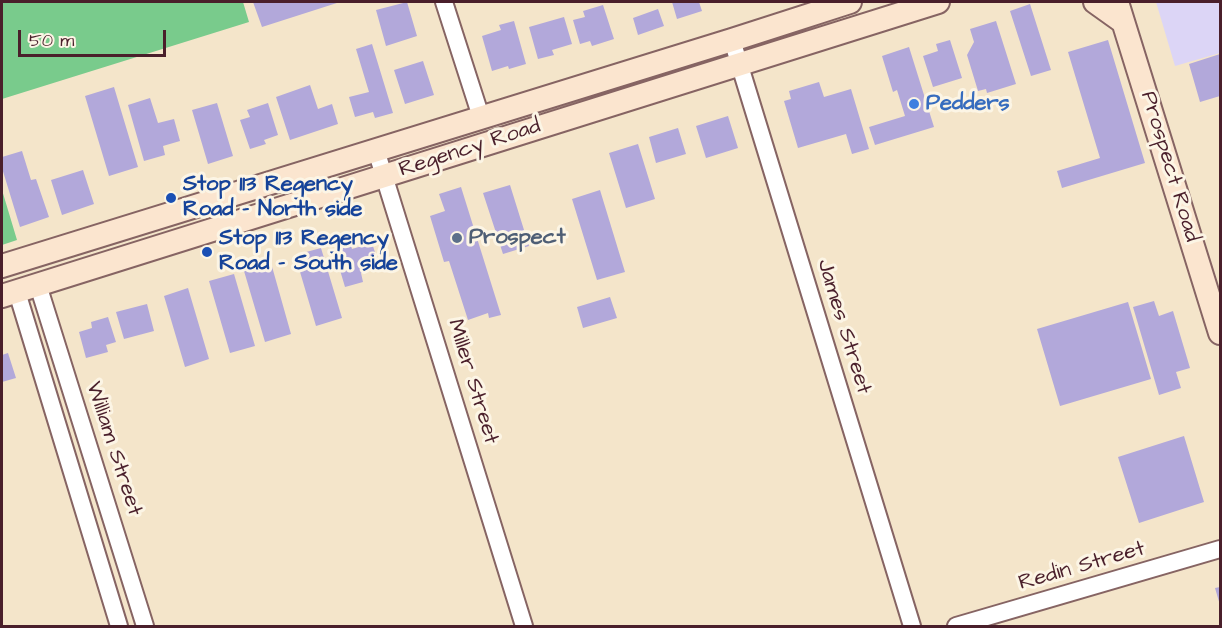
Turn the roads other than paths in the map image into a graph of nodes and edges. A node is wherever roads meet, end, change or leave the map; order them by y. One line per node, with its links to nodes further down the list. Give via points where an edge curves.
1 (444, 2): 8 (street)
2 (850, 2): 6 (main road, Regency Road)
3 (938, 2): 7 (main road, Regency Road)
4 (1095, 2): 5 (main road)
5 (1122, 8): 13 (main road, Prospect Road)
6 (732, 40): 7 (street, James Street); 8 (main road, Regency Road)
7 (739, 64): 10 (main road, Regency Road); 18 (street, James Street)
8 (481, 117): 9 (main road, Regency Road)
9 (376, 150): 10 (street, Miller Street); 11 (main road, Regency Road)
10 (384, 176): 12 (main road, Regency Road); 17 (street, Miller Street)
11 (2, 266)
12 (19, 291): 15 (street, William Street); 16 (street, William Street)
13 (1221, 333)
14 (1221, 549): 19 (street, Redin Street)
15 (119, 627)
16 (146, 627)
17 (524, 627)
18 (912, 627)
19 (956, 627)

